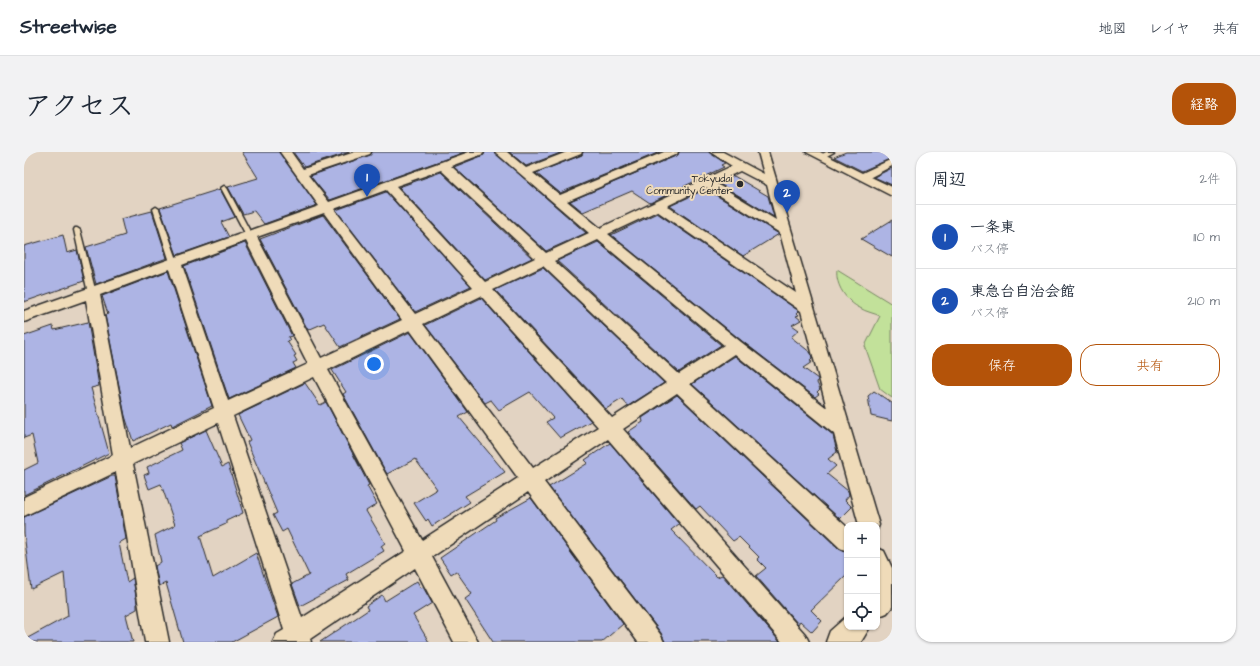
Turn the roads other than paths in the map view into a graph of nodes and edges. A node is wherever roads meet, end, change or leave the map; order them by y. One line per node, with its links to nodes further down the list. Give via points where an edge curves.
1 (285, 152): 14 (street)
2 (366, 152): 14 (street)
3 (479, 152): 11 (street)
4 (500, 152): 13 (street)
5 (578, 152): 13 (street)
6 (673, 152): 21 (street)
7 (715, 152): 12 (street)
8 (763, 152): 17 (street)
9 (821, 154): 15 (street)
10 (892, 162): 15 (street)
11 (442, 165): 18 (street); 29 (street)
12 (741, 166): 16 (street); 17 (street)
13 (526, 172): 21 (street)
14 (301, 173): 23 (street)
15 (862, 177): 20 (street)
16 (707, 183): 22 (street); 26 (street)
17 (772, 183): 26 (street)
18 (388, 185): 23 (street); 31 (street)
19 (224, 188): 28 (lane)
20 (892, 192)
21 (559, 200): 27 (street)
22 (658, 206): 27 (street); 33 (street)
23 (327, 207): 28 (street); 35 (street)
24 (156, 209): 30 (lane)
25 (77, 230): 32 (lane)
26 (785, 231): 33 (street)
27 (599, 234): 29 (street); 36 (street)
28 (249, 235): 30 (street); 37 (street)
29 (544, 259): 31 (street); 38 (street)
30 (174, 262): 32 (street); 39 (street)
31 (483, 289): 35 (street); 40 (street)
32 (92, 292): 34 (street); 42 (street)
33 (807, 308): 41 (street)
34 (24, 317)
35 (412, 323): 37 (street); 43 (street)
36 (735, 346): 38 (street); 41 (street)
37 (318, 368): 39 (street); 47 (street)
38 (677, 384): 40 (street); 46 (street)
39 (224, 412): 42 (street); 51 (street)
40 (609, 428): 43 (street); 55 (street)
41 (841, 429): 45 (street)
42 (123, 460): 44 (street); 52 (street)
43 (531, 481): 47 (street); 54 (street)
44 (24, 507)
45 (868, 522)
46 (844, 538)
47 (419, 554): 51 (street); 53 (street)
48 (884, 574): 49 (street)
49 (879, 594)
50 (851, 630): 56 (street)
51 (293, 640)
52 (157, 642)
53 (466, 642)
54 (652, 642)
55 (797, 642)
56 (841, 642)

